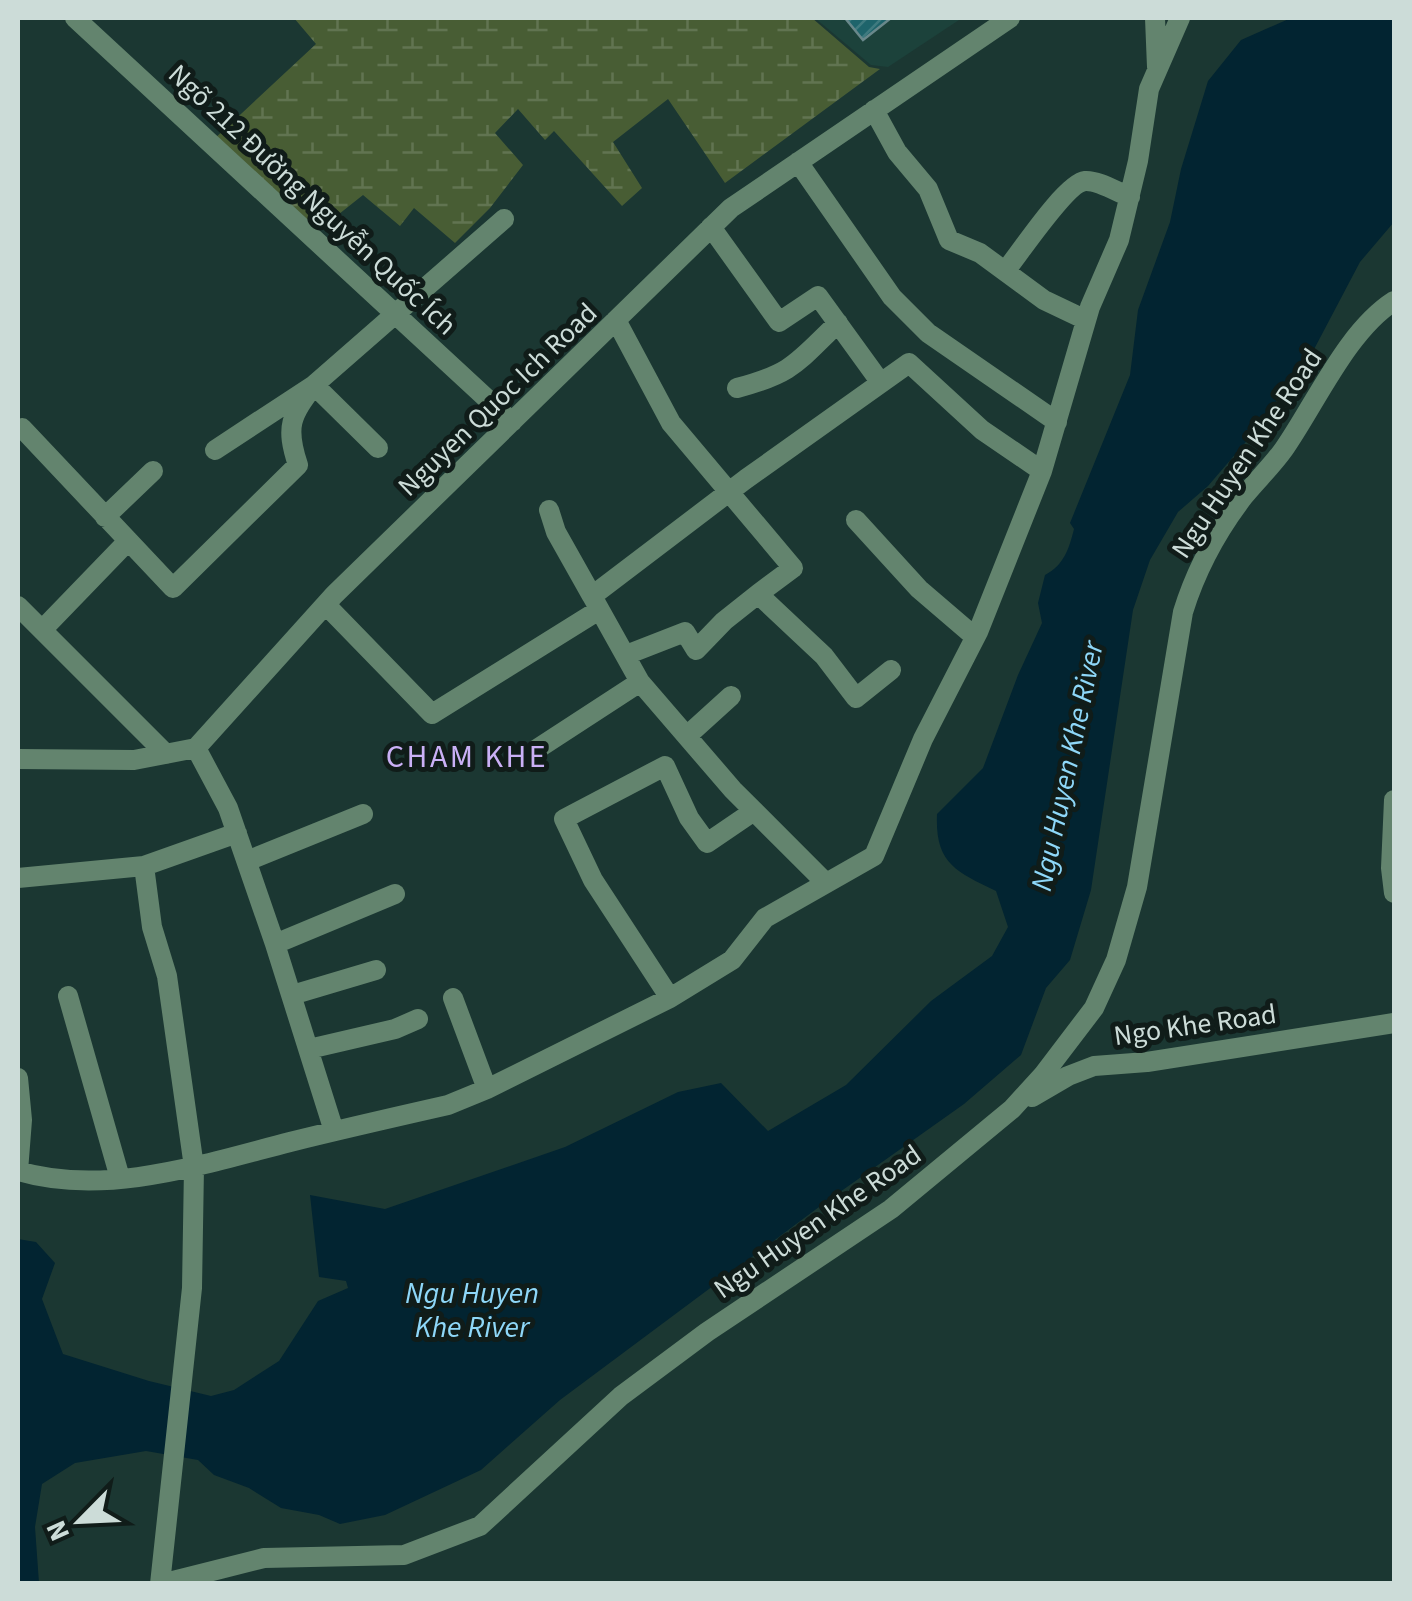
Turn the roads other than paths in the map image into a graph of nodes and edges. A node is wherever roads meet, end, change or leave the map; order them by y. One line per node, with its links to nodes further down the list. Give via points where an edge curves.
1 (75, 18): 13 (street, Ngõ 212 Đường Nguyễn Quốc Ích)
2 (1010, 18): 6 (street, Nguyen Quoc Ich Road)
3 (1155, 18): 5 (street)
4 (1180, 18): 5 (street)
5 (1158, 69): 8 (street)
6 (874, 110): 7 (street, Nguyen Quoc Ich Road); 11 (street, via 896,152 928,189 949,240)
7 (798, 162): 10 (street, Nguyen Quoc Ich Road); 21 (street, via 904,309 928,333)
8 (1130, 196): 11 (street, via 1088,180 1077,183); 15 (street)
9 (504, 219): 13 (street)
10 (711, 228): 14 (street, Nguyen Quoc Ich Road); 16 (street, via 779,322 818,296)
11 (1006, 270): 15 (street, via 1044,300)
12 (1394, 301): 68 (street, Ngu Huyen Khe Road, via 1345,354 1195,572 1137,887 1116,960 1094,1008)
13 (397, 314): 18 (street); 20 (street, Ngõ 212 Đường Nguyễn Quốc Ích)
14 (616, 320): 20 (street, Nguyen Quoc Ich Road); 27 (street, via 671,423)
15 (1086, 320): 21 (street)
16 (838, 323): 17 (street); 19 (street, via 796,366)
17 (881, 382): 26 (street, via 908,363 982,430); 27 (street)
18 (314, 385): 23 (street); 24 (street); 31 (street, via 291,422 298,465 173,588)
19 (737, 388)
20 (512, 422): 34 (street, Nguyen Quoc Ich Road)
21 (1057, 422): 26 (street)
22 (22, 428): 29 (street)
23 (378, 448)
24 (215, 450)
25 (153, 471): 29 (street)
26 (1042, 471): 37 (street)
27 (728, 492): 32 (street, via 793,568); 33 (street)
28 (549, 510): 33 (street)
29 (105, 517): 31 (street)
30 (856, 520): 37 (street)
31 (128, 541): 36 (street)
32 (758, 594): 38 (street, via 696,650 684,632); 39 (street, via 824,656 856,698)
33 (595, 603): 34 (street, via 432,714); 38 (street)
34 (326, 605): 43 (street, Nguyen Quoc Ich Road)
35 (18, 606): 36 (street)
36 (42, 630): 44 (street)
37 (975, 637): 54 (street, via 874,856)
38 (626, 656): 40 (street)
39 (891, 670)
40 (640, 682): 42 (street); 45 (street)
41 (731, 696): 42 (street)
42 (688, 735): 48 (street)
43 (196, 748): 44 (street); 50 (street)
44 (166, 754): 46 (street)
45 (532, 754)
46 (18, 759)
47 (1394, 800): 55 (street)
48 (754, 811): 54 (street); 62 (street, via 707,843 666,766 564,819 593,880)
49 (363, 814): 51 (street)
50 (237, 833): 51 (street); 52 (street)
51 (247, 861): 57 (street)
52 (144, 866): 53 (street); 70 (street)
53 (18, 878)
54 (826, 883): 62 (street, via 764,918 732,960)
55 (1394, 893)
56 (395, 894): 57 (street)
57 (276, 944): 59 (street)
58 (376, 970): 59 (street)
59 (292, 995): 65 (street)
60 (68, 996): 72 (street)
61 (453, 998): 67 (street)
62 (670, 998): 67 (street)
63 (418, 1019): 65 (street)
64 (1394, 1023): 68 (street, Ngo Khe Road, via 1094,1066)
65 (309, 1049): 69 (street)
66 (18, 1078): 71 (street)
67 (488, 1089): 69 (street)
68 (1012, 1109): 73 (street, Ngu Huyen Khe Road, via 891,1209 621,1396 480,1526 404,1555 264,1558)
69 (334, 1131): 70 (street)
70 (194, 1166): 72 (street); 73 (street, via 188,1342)
71 (18, 1170): 72 (street)
72 (120, 1178)
73 (160, 1584)

